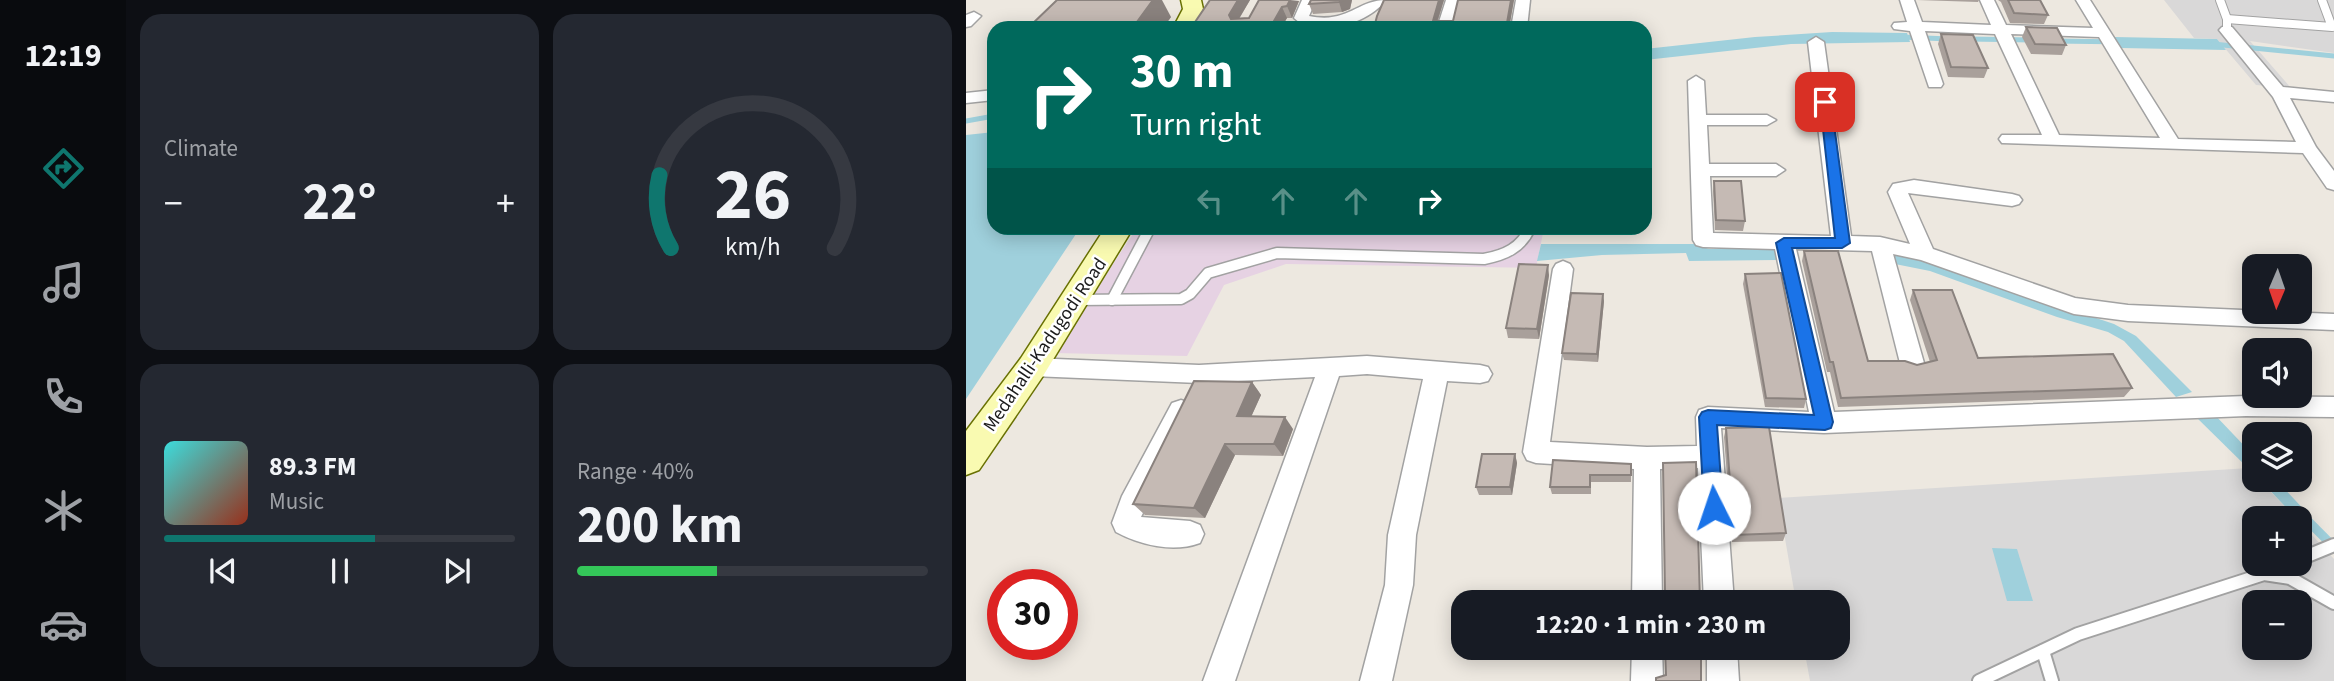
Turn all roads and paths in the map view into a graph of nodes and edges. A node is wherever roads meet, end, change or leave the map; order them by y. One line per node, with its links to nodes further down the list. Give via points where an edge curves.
1 (1309, 0): 10 (street, via 1301,18 1307,21)
2 (1453, 0): 12 (street)
3 (1523, 0): 13 (street)
4 (1906, 0): 16 (street)
5 (1987, 0): 14 (street)
6 (2083, 0): 17 (street)
7 (2220, 0): 15 (lane)
8 (2322, 0): 15 (lane, via 2332,27)
9 (1198, 3): 11 (street)
10 (1374, 12)
11 (1187, 21)
12 (1447, 21)
13 (1521, 21)
14 (1999, 28): 16 (street); 17 (street); 27 (street)
15 (2229, 29): 21 (street)
16 (1911, 31): 20 (street)
17 (2110, 40): 29 (street)
18 (1816, 42): 39 (street)
19 (1696, 81): 25 (street)
20 (1935, 85)
21 (2278, 92): 23 (street); 30 (street)
22 (987, 96): 24 (street)
23 (2334, 97)
24 (966, 98)
25 (1698, 120): 26 (street); 31 (street)
26 (1767, 120)
27 (2052, 138): 28 (street); 29 (street)
28 (2008, 139)
29 (2172, 143): 30 (street)
30 (2308, 148): 33 (street)
31 (1700, 170): 32 (street); 38 (street, via 1703,240)
32 (1776, 170)
33 (2334, 184)
34 (2012, 200): 41 (street, via 1900,188)
35 (1116, 235): 43 (street, Medahalli-Kadugodi Road)
36 (1146, 235): 44 (lane)
37 (1526, 235): 44 (lane, via 1521,244 1499,256 1472,259 1277,253 1208,272 1181,299)
38 (1784, 243): 39 (street); 53 (street)
39 (1842, 243): 40 (street)
40 (1880, 244): 41 (street); 46 (street)
41 (1925, 254): 45 (street, via 2074,306 2128,313)
42 (1563, 269): 55 (street, via 1536,452)
43 (1073, 300): 44 (lane); 48 (street, Medahalli-Kadugodi Road)
44 (1112, 300)
45 (2334, 322)
46 (1912, 363)
47 (1330, 367): 49 (street); 50 (street); 68 (street)
48 (1032, 368): 50 (street); 56 (street, Medahalli-Kadugodi Road)
49 (1437, 371): 51 (street); 69 (street, via 1402,535 1399,585)
50 (1199, 374): 57 (street, via 1126,523 1143,532)
51 (1480, 374)
52 (2334, 407): 53 (street, via 2246,406)
53 (1825, 422): 54 (street, via 1708,417)
54 (1711, 457): 55 (street); 63 (street)
55 (1647, 458): 62 (street)
56 (966, 459)
57 (1190, 534)
58 (2334, 545): 59 (lane)
59 (2312, 554)
60 (2258, 576): 65 (lane, via 2078,634)
61 (2277, 576): 64 (lane, via 2290,578)
62 (1647, 590)
63 (1718, 590)
64 (2334, 603)
65 (2043, 651): 72 (lane); 73 (lane)
66 (1647, 660): 70 (street)
67 (1722, 660): 71 (street)
68 (1219, 681)
69 (1376, 681)
70 (1647, 681)
71 (1723, 681)
72 (1979, 681)
73 (2052, 681)

